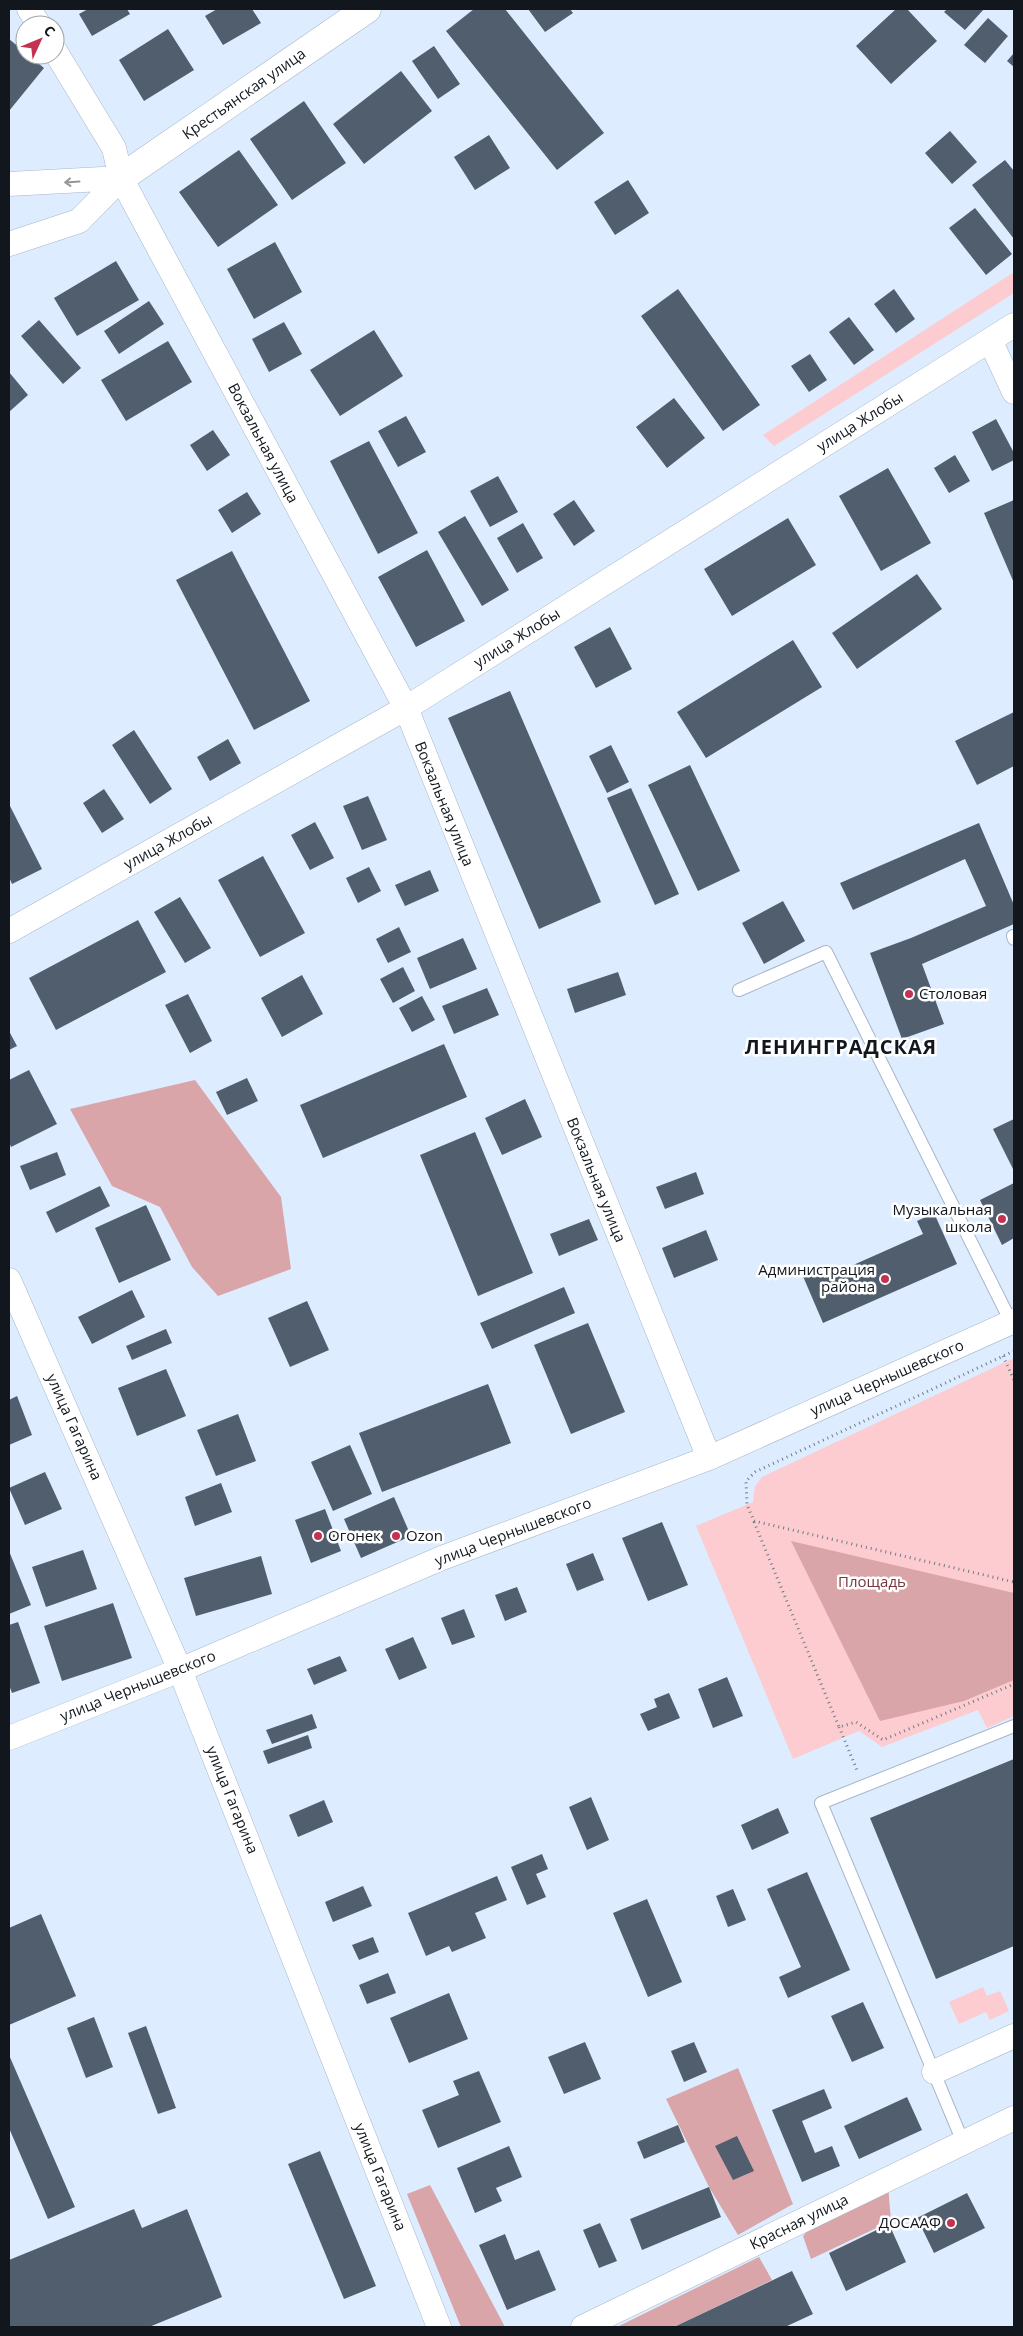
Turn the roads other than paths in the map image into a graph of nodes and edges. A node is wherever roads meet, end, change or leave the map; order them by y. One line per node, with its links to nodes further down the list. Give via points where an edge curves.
1 (367, 9): 3 (street, Крестьянская улица)
2 (64, 65): 3 (street, Вокзальная улица, via 114,148)
3 (121, 178): 4 (street, one-way to 4); 5 (street, via 79,221); 9 (street, Вокзальная улица)
4 (9, 184)
5 (9, 244)
6 (1014, 325): 7 (street, улица Жлобы)
7 (990, 340): 8 (street); 9 (street, улица Жлобы)
8 (1014, 392)
9 (406, 708): 10 (street, улица Жлобы); 14 (street, Вокзальная улица)
10 (9, 931)
11 (740, 990): 13 (lane, via 826,952)
12 (9, 1280): 15 (street, улица Гагарина)
13 (1013, 1321): 14 (street, улица Чернышевского)
14 (709, 1458): 15 (street, улица Чернышевского, via 442,1558)
15 (180, 1670): 17 (street, улица Чернышевского); 22 (street, улица Гагарина)
16 (1014, 1726): 19 (lane, via 821,1803)
17 (9, 1738)
18 (1014, 2036): 19 (street)
19 (934, 2072): 21 (lane)
20 (1014, 2118): 21 (street, Красная улица)
21 (963, 2142): 23 (street, Красная улица)
22 (440, 2327)
23 (583, 2327)

